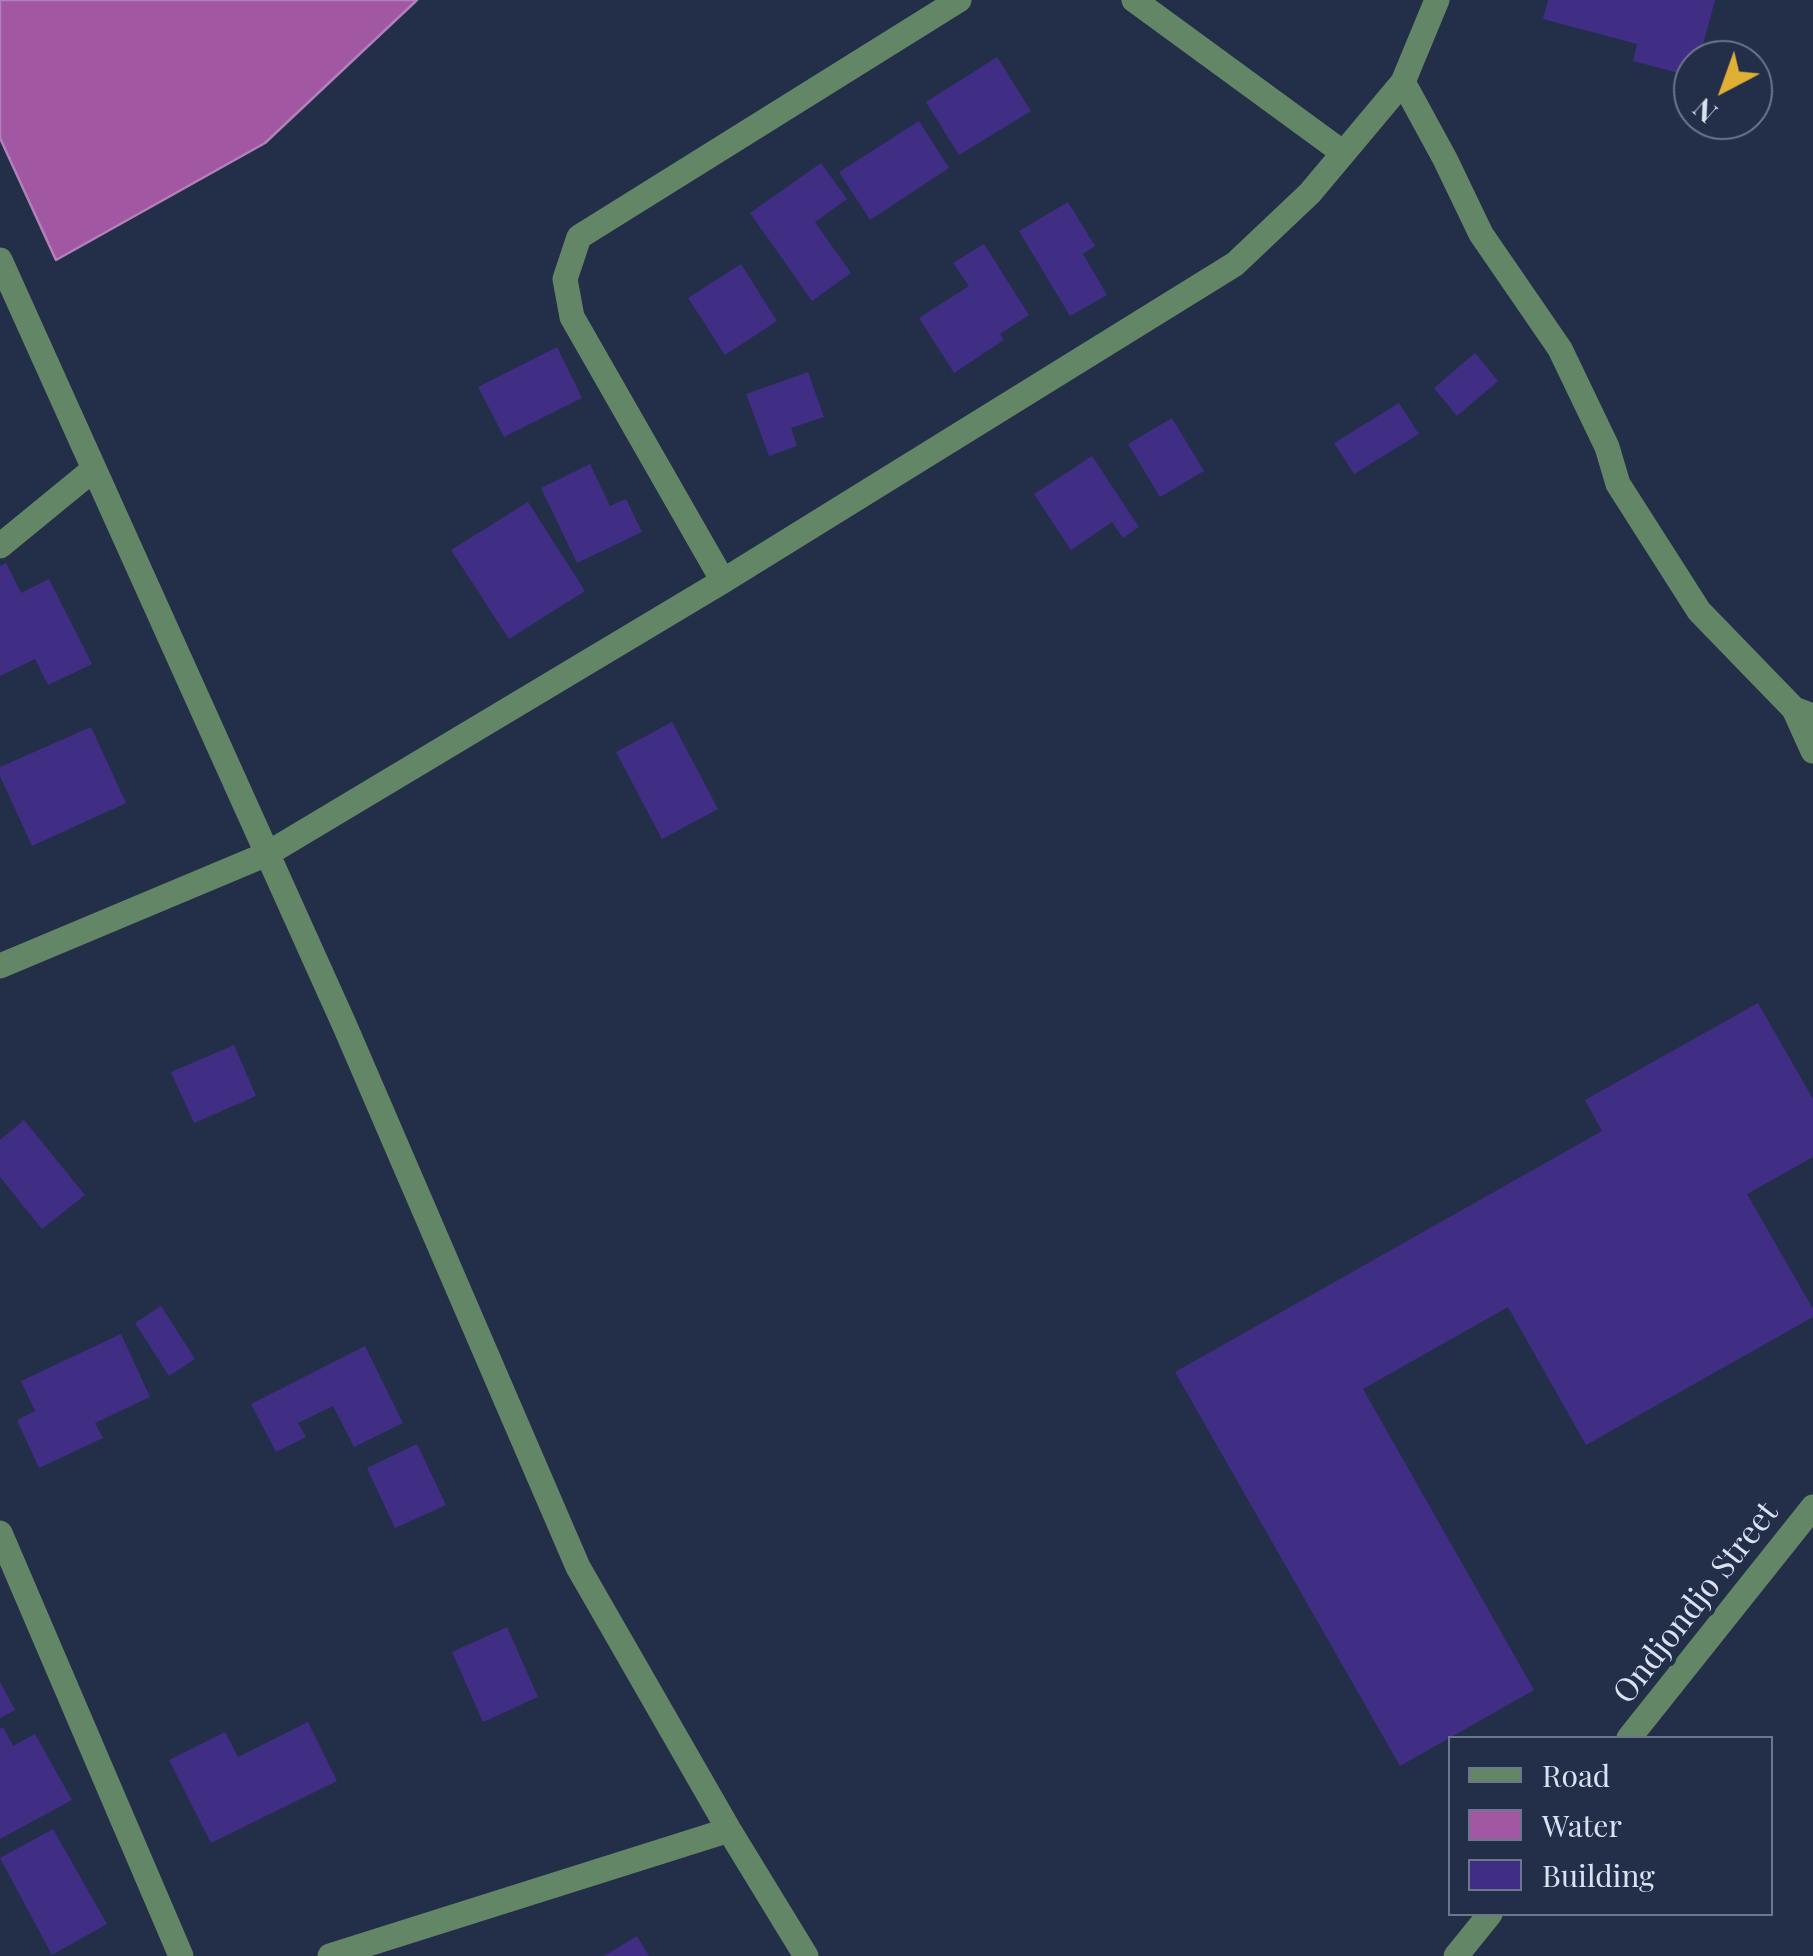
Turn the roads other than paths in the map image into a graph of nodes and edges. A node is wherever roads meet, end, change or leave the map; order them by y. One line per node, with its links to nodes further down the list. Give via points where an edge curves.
1 (958, 0): 9 (street, via 579,238 565,279 572,317)
2 (1134, 0): 5 (street)
3 (1437, 0): 4 (street)
4 (1403, 82): 5 (street); 10 (street, via 1481,234 1560,349 1618,484 1699,611)
5 (1342, 152): 9 (street, via 1310,193 1234,264)
6 (0, 260): 7 (street)
7 (94, 469): 8 (street); 12 (street)
8 (0, 546)
9 (724, 582): 12 (street)
10 (1804, 713): 11 (street)
11 (1813, 751)
12 (267, 854): 13 (street); 17 (street, via 578,1567)
13 (0, 966)
14 (1813, 1507): 16 (street, Ondjondjo Street)
15 (0, 1533): 19 (street)
16 (1631, 1736)
17 (728, 1830): 20 (street); 21 (street)
18 (1488, 1916): 22 (street)
19 (181, 1956)
20 (330, 1956)
21 (806, 1956)
22 (1456, 1956)

